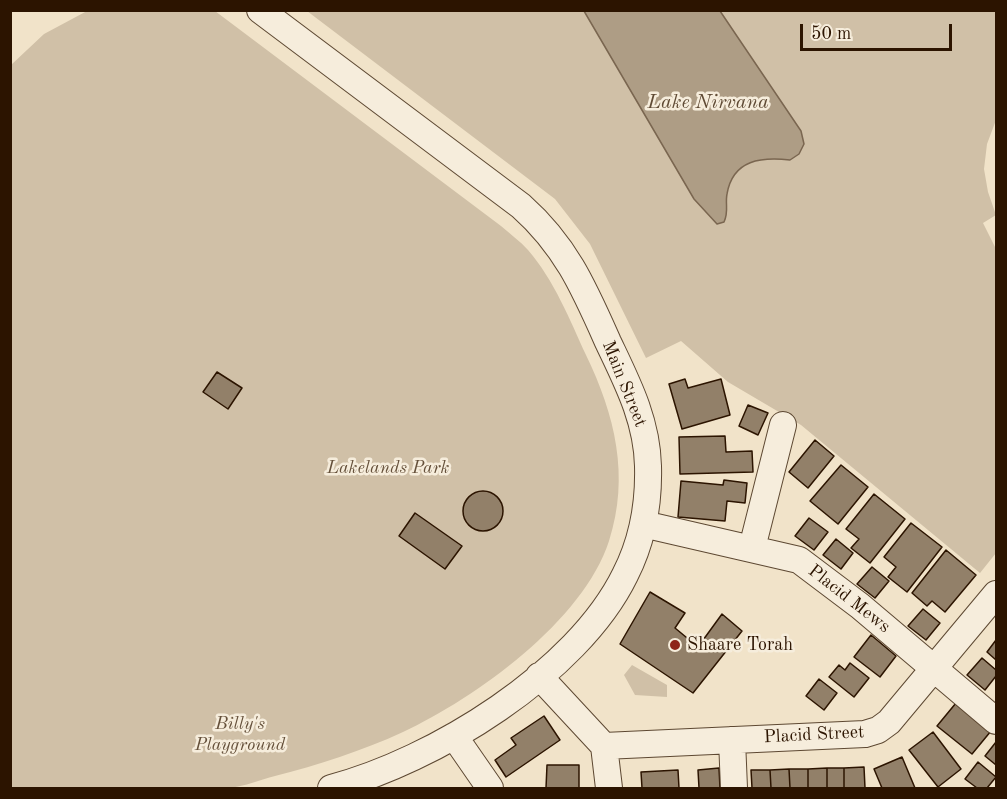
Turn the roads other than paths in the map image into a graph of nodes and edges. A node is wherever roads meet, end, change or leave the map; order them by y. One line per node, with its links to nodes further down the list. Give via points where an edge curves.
1 (260, 10): 3 (street, Main Street, via 521,206 559,245 583,287 639,412 648,465)
2 (783, 425): 4 (street)
3 (643, 524): 4 (street, Placid Mews); 7 (street, Main Street, via 625,574 608,604 585,632)
4 (752, 548): 6 (street, Placid Mews, via 799,560)
5 (996, 594): 6 (street, Placid Street)
6 (935, 669): 8 (street, Placid Mews); 10 (street, Placid Street, via 878,730 865,734)
7 (538, 676): 9 (street, Main Street); 11 (street)
8 (996, 721)
9 (454, 736): 12 (street, Main Street, via 399,765); 13 (street)
10 (732, 740): 11 (street, Placid Street); 15 (street)
11 (604, 746): 14 (street)
12 (331, 789)
13 (490, 789)
14 (609, 789)
15 (734, 789)

